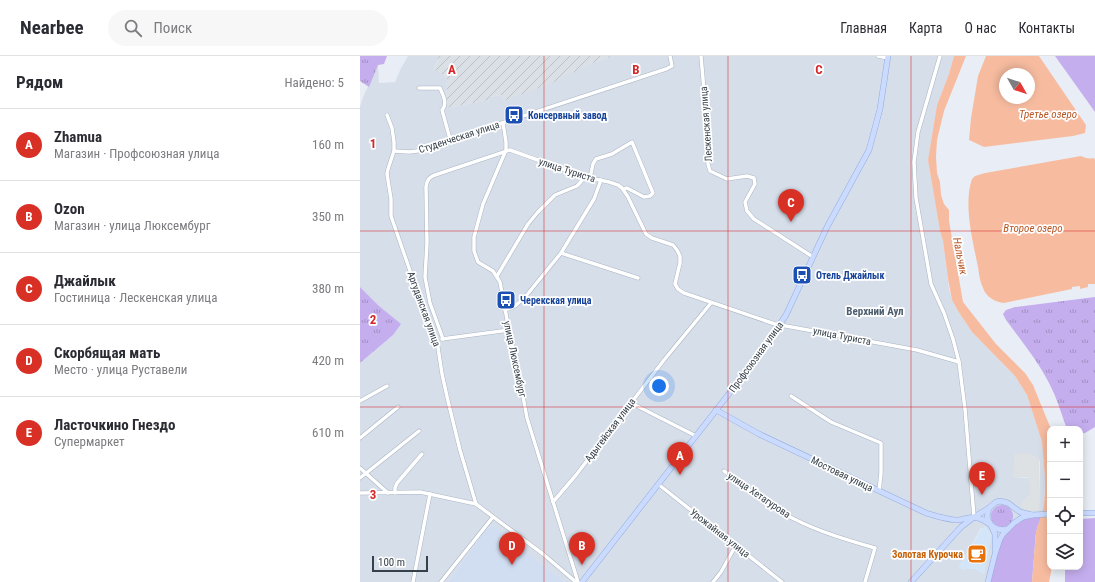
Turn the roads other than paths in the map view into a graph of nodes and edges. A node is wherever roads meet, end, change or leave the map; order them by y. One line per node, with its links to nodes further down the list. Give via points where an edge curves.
1 (670, 56): 8 (street, Студенческая улица, via 672,66 666,69)
2 (701, 56): 17 (street, Лескенская улица, via 710,171 727,179 747,176 754,178 755,184 744,202 750,215 761,225)
3 (878, 56): 5 (street)
4 (940, 56): 26 (street, via 918,132 914,162 916,198 931,284 953,338)
5 (888, 57): 17 (street, Профсоюзная улица, via 880,109 869,150)
6 (419, 88): 9 (street, via 440,88 445,107 442,110)
7 (387, 115): 11 (street, Аргуданская улица, via 393,135)
8 (503, 123): 9 (street, Студенческая улица); 10 (street)
9 (450, 139): 11 (street, Студенческая улица, via 413,152)
10 (506, 150): 12 (street, улица Туриста); 18 (street, via 484,204 473,245 477,259); 24 (street, via 430,177 426,184 425,278 430,303)
11 (394, 151): 25 (street, Аргуданская улица, via 387,174 391,216)
12 (584, 178): 13 (street, улица Туриста); 18 (street, via 576,186 555,195 536,213)
13 (590, 178): 14 (street, улица Туриста); 15 (street, via 596,159 612,154 632,142 653,193 647,197)
14 (601, 180): 15 (street, улица Туриста, via 615,183); 16 (street, via 594,199)
15 (623, 189): 20 (street, улица Туриста, via 644,232 650,237 672,245 679,254 676,287 684,293)
16 (561, 253): 19 (street); 21 (street, via 526,296)
17 (813, 257): 22 (street, Профсоюзная улица)
18 (496, 276): 21 (street, улица Люксембург, via 500,282)
19 (638, 278)
20 (711, 302): 22 (street, улица Туриста); 30 (street, Адыгейская улица)
21 (505, 310): 23 (street, улица Люксембург)
22 (780, 324): 26 (street, улица Туриста, via 917,350); 32 (street, Профсоюзная улица)
23 (509, 330): 24 (street); 47 (street, улица Люксембург, via 526,414)
24 (443, 339): 25 (street)
25 (438, 341): 48 (street, Аргуданская улица, via 448,401)
26 (959, 362): 56 (street)
27 (387, 386): 29 (street)
28 (791, 396): 42 (street, via 831,422 881,443)
29 (360, 401)
30 (630, 403): 34 (street); 47 (street, Адыгейская улица)
31 (398, 407): 35 (street)
32 (716, 410): 34 (street, Профсоюзная улица); 42 (street, Мостовая улица, via 759,434)
33 (419, 431): 39 (street)
34 (696, 436): 41 (street, Профсоюзная улица)
35 (360, 438)
36 (422, 454): 45 (street, via 397,483)
37 (360, 468): 39 (street)
38 (724, 471): 67 (street, улица Хетагурова, via 793,519 832,535 875,548)
39 (366, 473): 40 (street); 44 (street)
40 (360, 478)
41 (658, 484): 60 (street, Урожайная улица); 64 (street, Профсоюзная улица)
42 (879, 491): 56 (street, Мостовая улица, via 926,513 958,520)
43 (360, 493): 44 (street)
44 (388, 493): 45 (street)
45 (395, 493): 46 (street)
46 (430, 494): 48 (street); 62 (street)
47 (553, 502): 64 (street, улица Люксембург)
48 (476, 504): 55 (street)
49 (989, 508): 50 (street, via 1000,501); 56 (street); 58 (street, via 987,517)
50 (1015, 509): 54 (street); 57 (street)
51 (1083, 513): 52 (street)
52 (1095, 513)
53 (1047, 514): 54 (street)
54 (1034, 515): 57 (street, via 1023,517)
55 (493, 517): 63 (street); 64 (street)
56 (974, 517): 58 (street, via 983,519); 68 (street, via 961,527)
57 (1014, 523): 59 (street)
58 (990, 525): 59 (street, via 999,530); 61 (street, via 995,534)
59 (1008, 528): 61 (street, via 1000,539)
60 (736, 546): 65 (street); 66 (street, Урожайная улица)
61 (995, 554): 69 (street)
62 (413, 582)
63 (441, 582)
64 (579, 582)
65 (713, 582)
66 (782, 582)
67 (865, 582)
68 (911, 582)
69 (988, 582)

